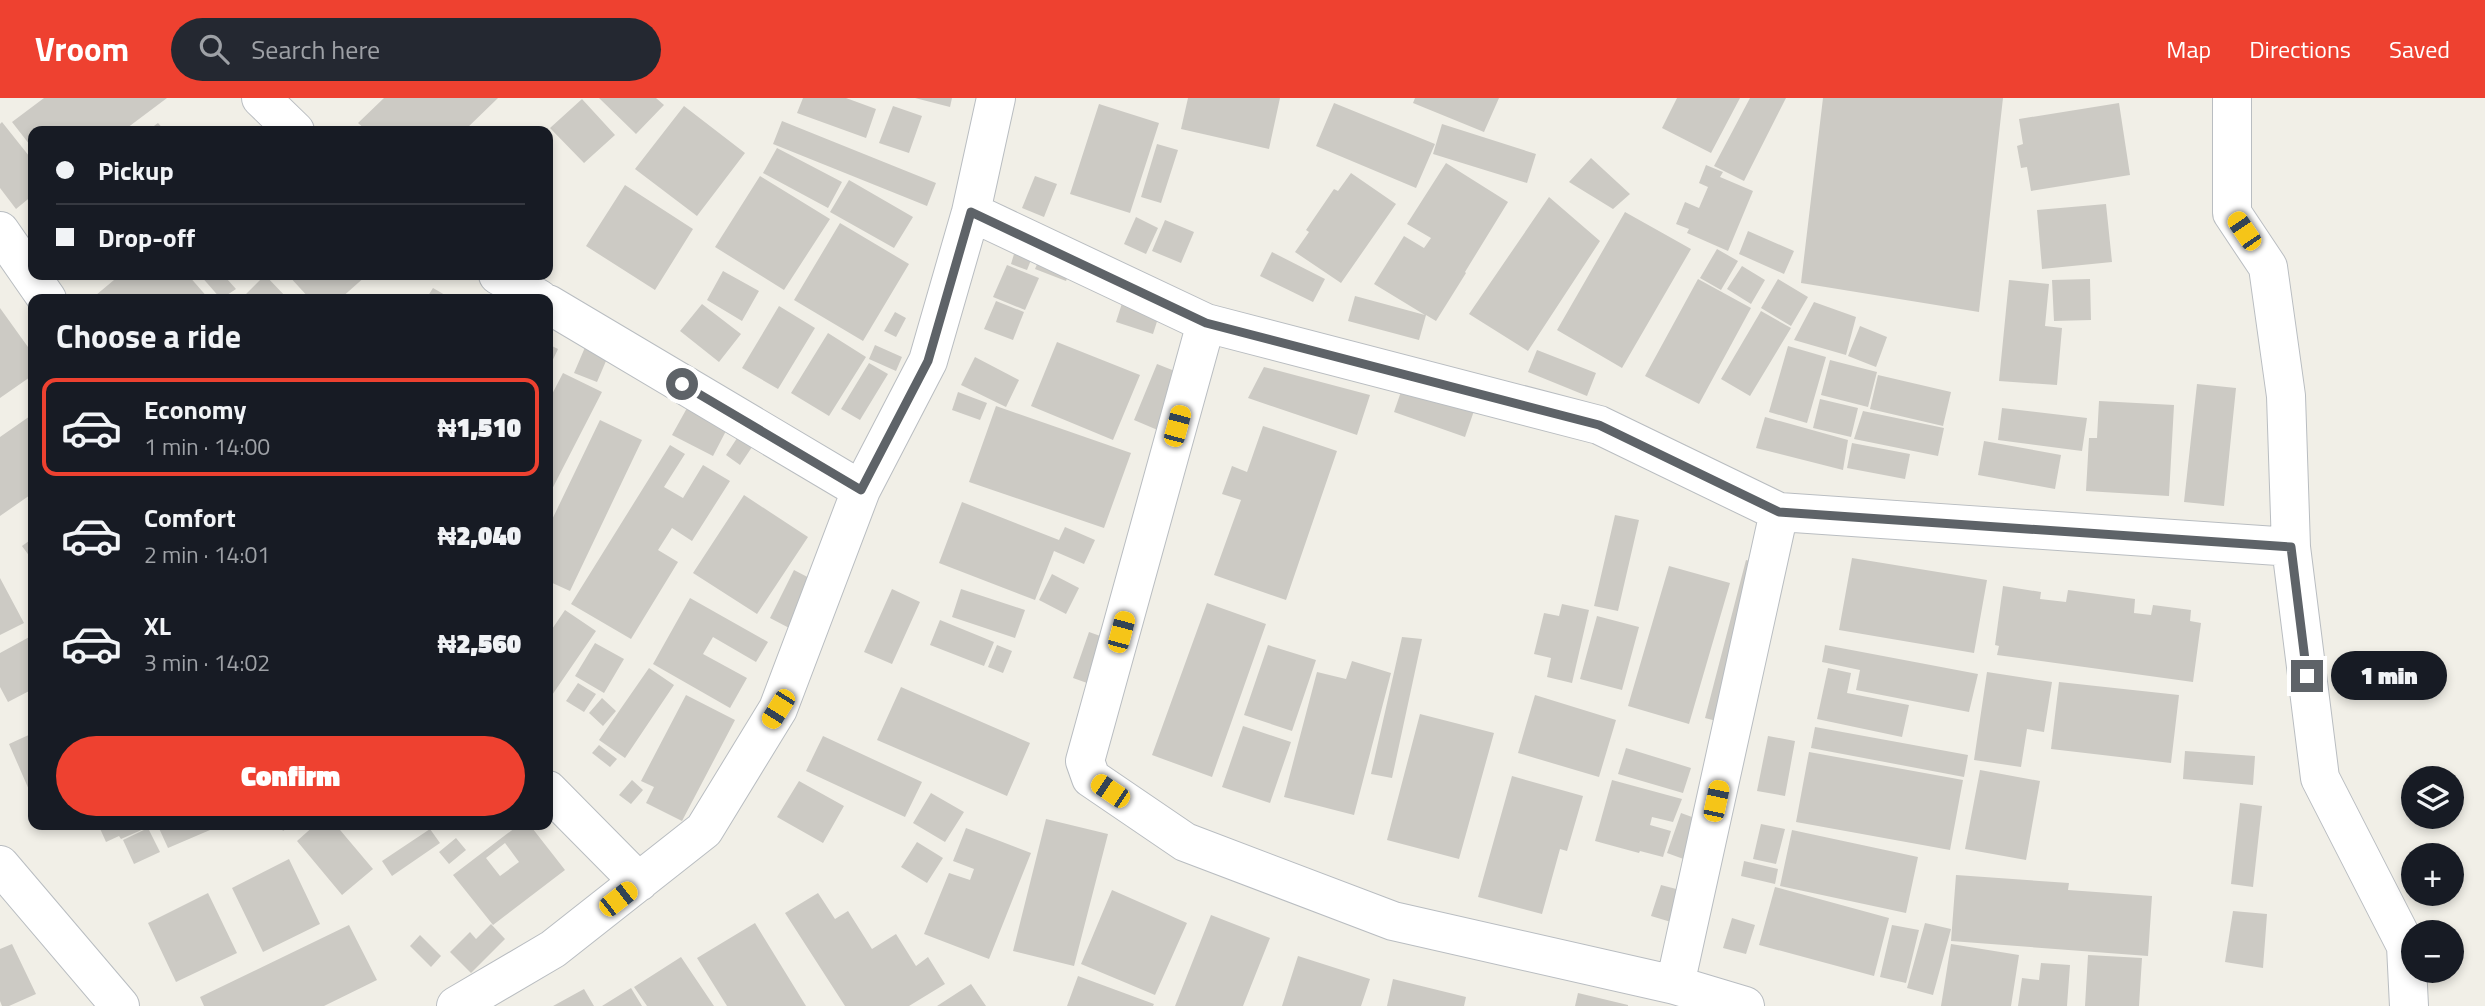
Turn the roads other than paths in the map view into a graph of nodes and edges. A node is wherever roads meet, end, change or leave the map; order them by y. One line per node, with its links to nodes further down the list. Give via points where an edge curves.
1 (261, 98): 4 (street)
2 (996, 98): 5 (street)
3 (2232, 98): 14 (street, via 2232,213 2268,267 2286,396)
4 (290, 126)
5 (971, 212): 11 (street); 12 (street, via 928,361)
6 (0, 231): 7 (street)
7 (28, 272)
8 (507, 280): 9 (street)
9 (530, 294)
10 (553, 307): 12 (street)
11 (1206, 323): 13 (street, via 1599,425); 18 (street, via 1085,761 1091,778 1185,842 1394,921)
12 (861, 490): 17 (street, via 778,709 704,830)
13 (1779, 512): 14 (street); 18 (street)
14 (2291, 547): 22 (street, via 2320,778 2406,946)
15 (553, 795): 17 (street)
16 (0, 865): 19 (street)
17 (639, 882): 20 (street, via 553,949)
18 (1675, 985): 21 (street)
19 (120, 1006)
20 (456, 1006)
21 (1745, 1006)
22 (2409, 1006)

